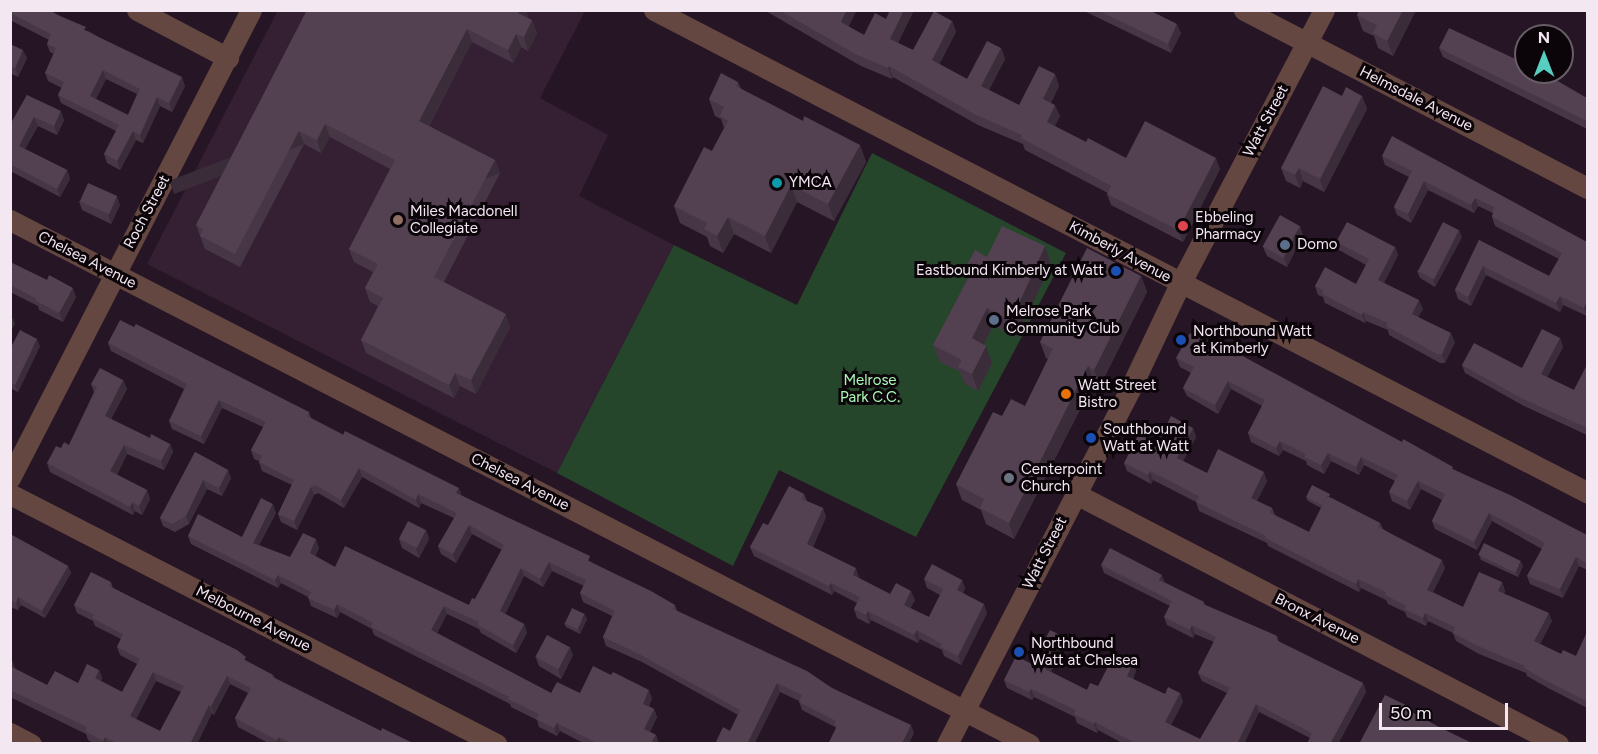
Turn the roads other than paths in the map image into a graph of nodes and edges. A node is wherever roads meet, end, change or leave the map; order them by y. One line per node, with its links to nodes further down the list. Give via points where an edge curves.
1 (136, 10): 7 (street)
2 (251, 10): 7 (street, Roch Street)
3 (654, 10): 11 (street, Kimberly Avenue)
4 (1244, 10): 6 (street, Helmsdale Avenue)
5 (1324, 10): 6 (street, Watt Street)
6 (1307, 43): 8 (street, Helmsdale Avenue); 11 (street, Watt Street)
7 (228, 58): 10 (street, Roch Street)
8 (1587, 188)
9 (10, 220): 10 (street, Chelsea Avenue)
10 (114, 273): 12 (street, Roch Street); 16 (street, Chelsea Avenue)
11 (1180, 284): 13 (street, Kimberly Avenue); 15 (street, Watt Street)
12 (10, 478)
13 (1587, 493)
14 (10, 494): 19 (street, Melbourne Avenue)
15 (1076, 494): 16 (street, Watt Street); 22 (street, Bronx Avenue)
16 (964, 710): 20 (street, Watt Street); 21 (street, Chelsea Avenue)
17 (10, 733): 18 (street)
18 (31, 744)
19 (496, 744)
20 (946, 744)
21 (1029, 744)
22 (1558, 744)

